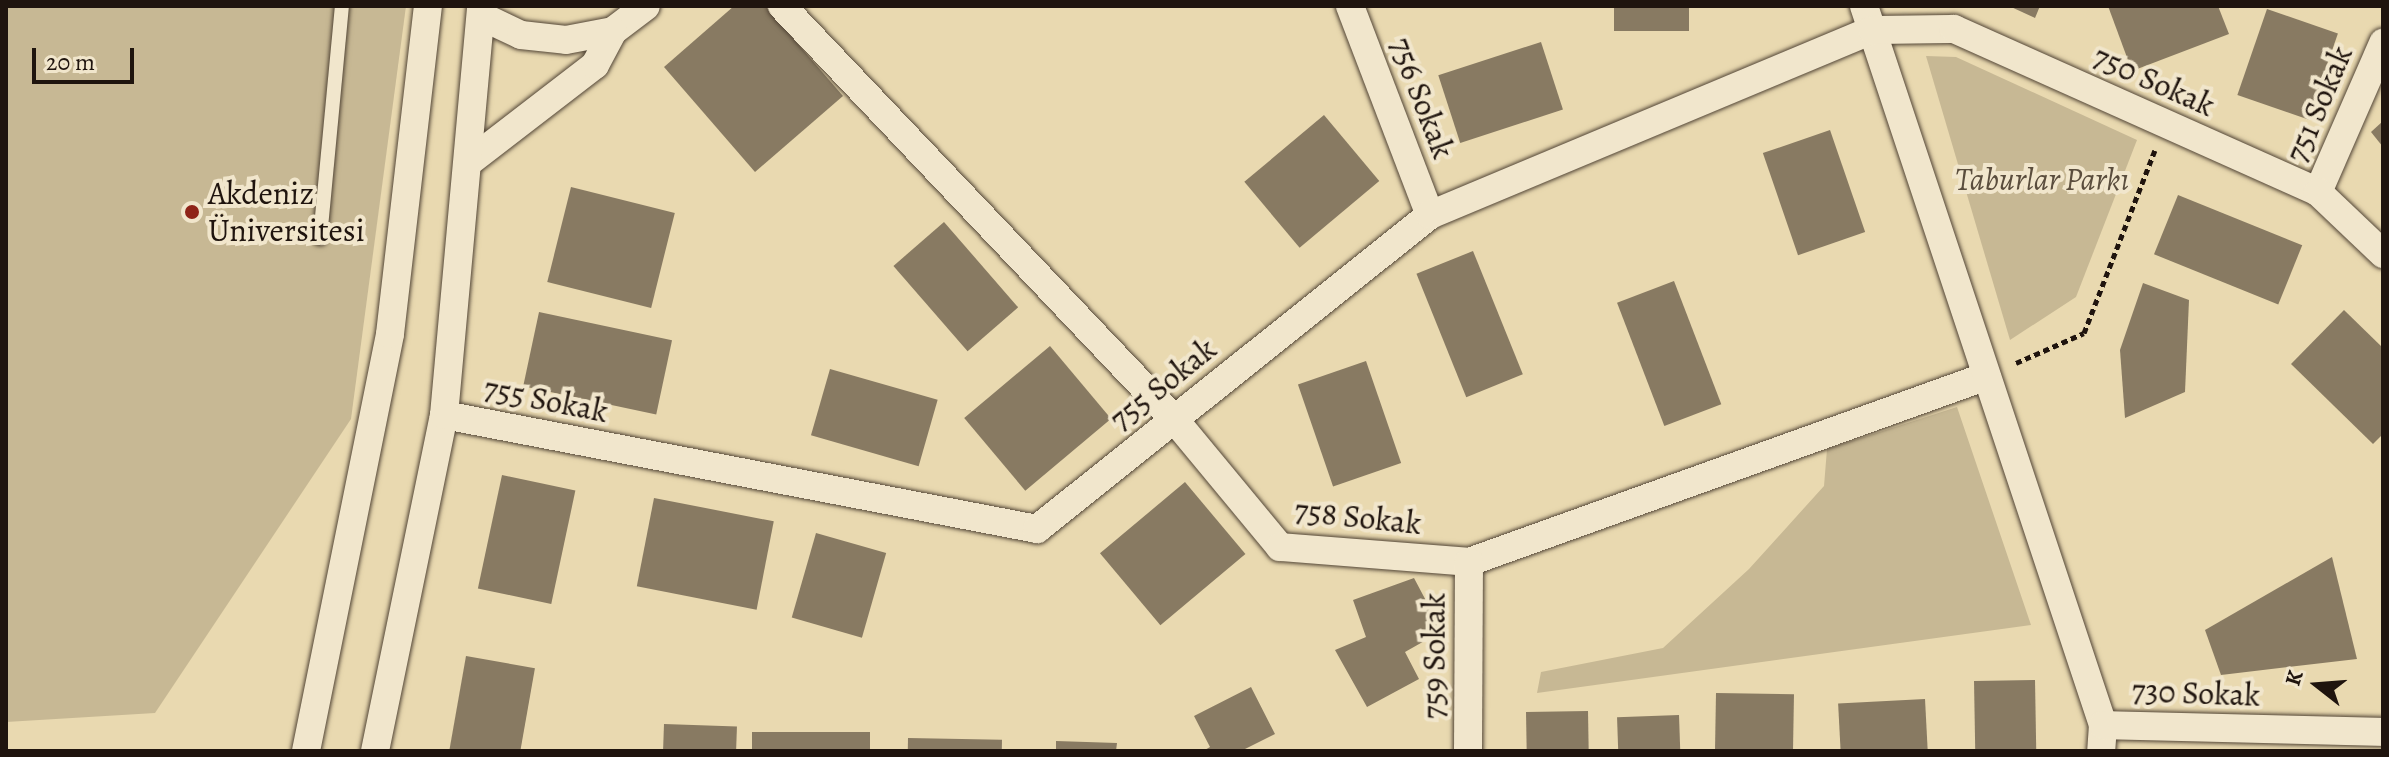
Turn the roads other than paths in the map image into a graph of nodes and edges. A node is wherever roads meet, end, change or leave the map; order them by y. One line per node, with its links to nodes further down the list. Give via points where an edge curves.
1 (342, 6): 13 (lane)
2 (428, 6): 21 (street, via 390,334)
3 (646, 6): 8 (street)
4 (782, 6): 17 (street, 758 Sokak)
5 (1350, 6): 12 (street, 756 Sokak)
6 (481, 11): 8 (street, via 544,39); 10 (street)
7 (1868, 18): 11 (street, 750 Sokak, via 1954,29); 12 (street, 755 Sokak); 15 (street)
8 (613, 31): 10 (street, via 595,65)
9 (2383, 43): 11 (street, 751 Sokak)
10 (469, 162): 16 (street)
11 (2318, 192): 14 (street, 750 Sokak)
12 (1430, 215): 17 (street, 755 Sokak)
13 (320, 238)
14 (2383, 254)
15 (1987, 376): 18 (street, 758 Sokak); 20 (street)
16 (444, 415): 17 (street, 755 Sokak, via 1037,529); 22 (street)
17 (1174, 419): 18 (street, 758 Sokak, via 1280,547)
18 (1469, 562): 23 (street, 759 Sokak)
19 (2383, 732): 20 (street, 730 Sokak)
20 (2102, 738)
21 (306, 751)
22 (375, 751)
23 (1468, 751)

